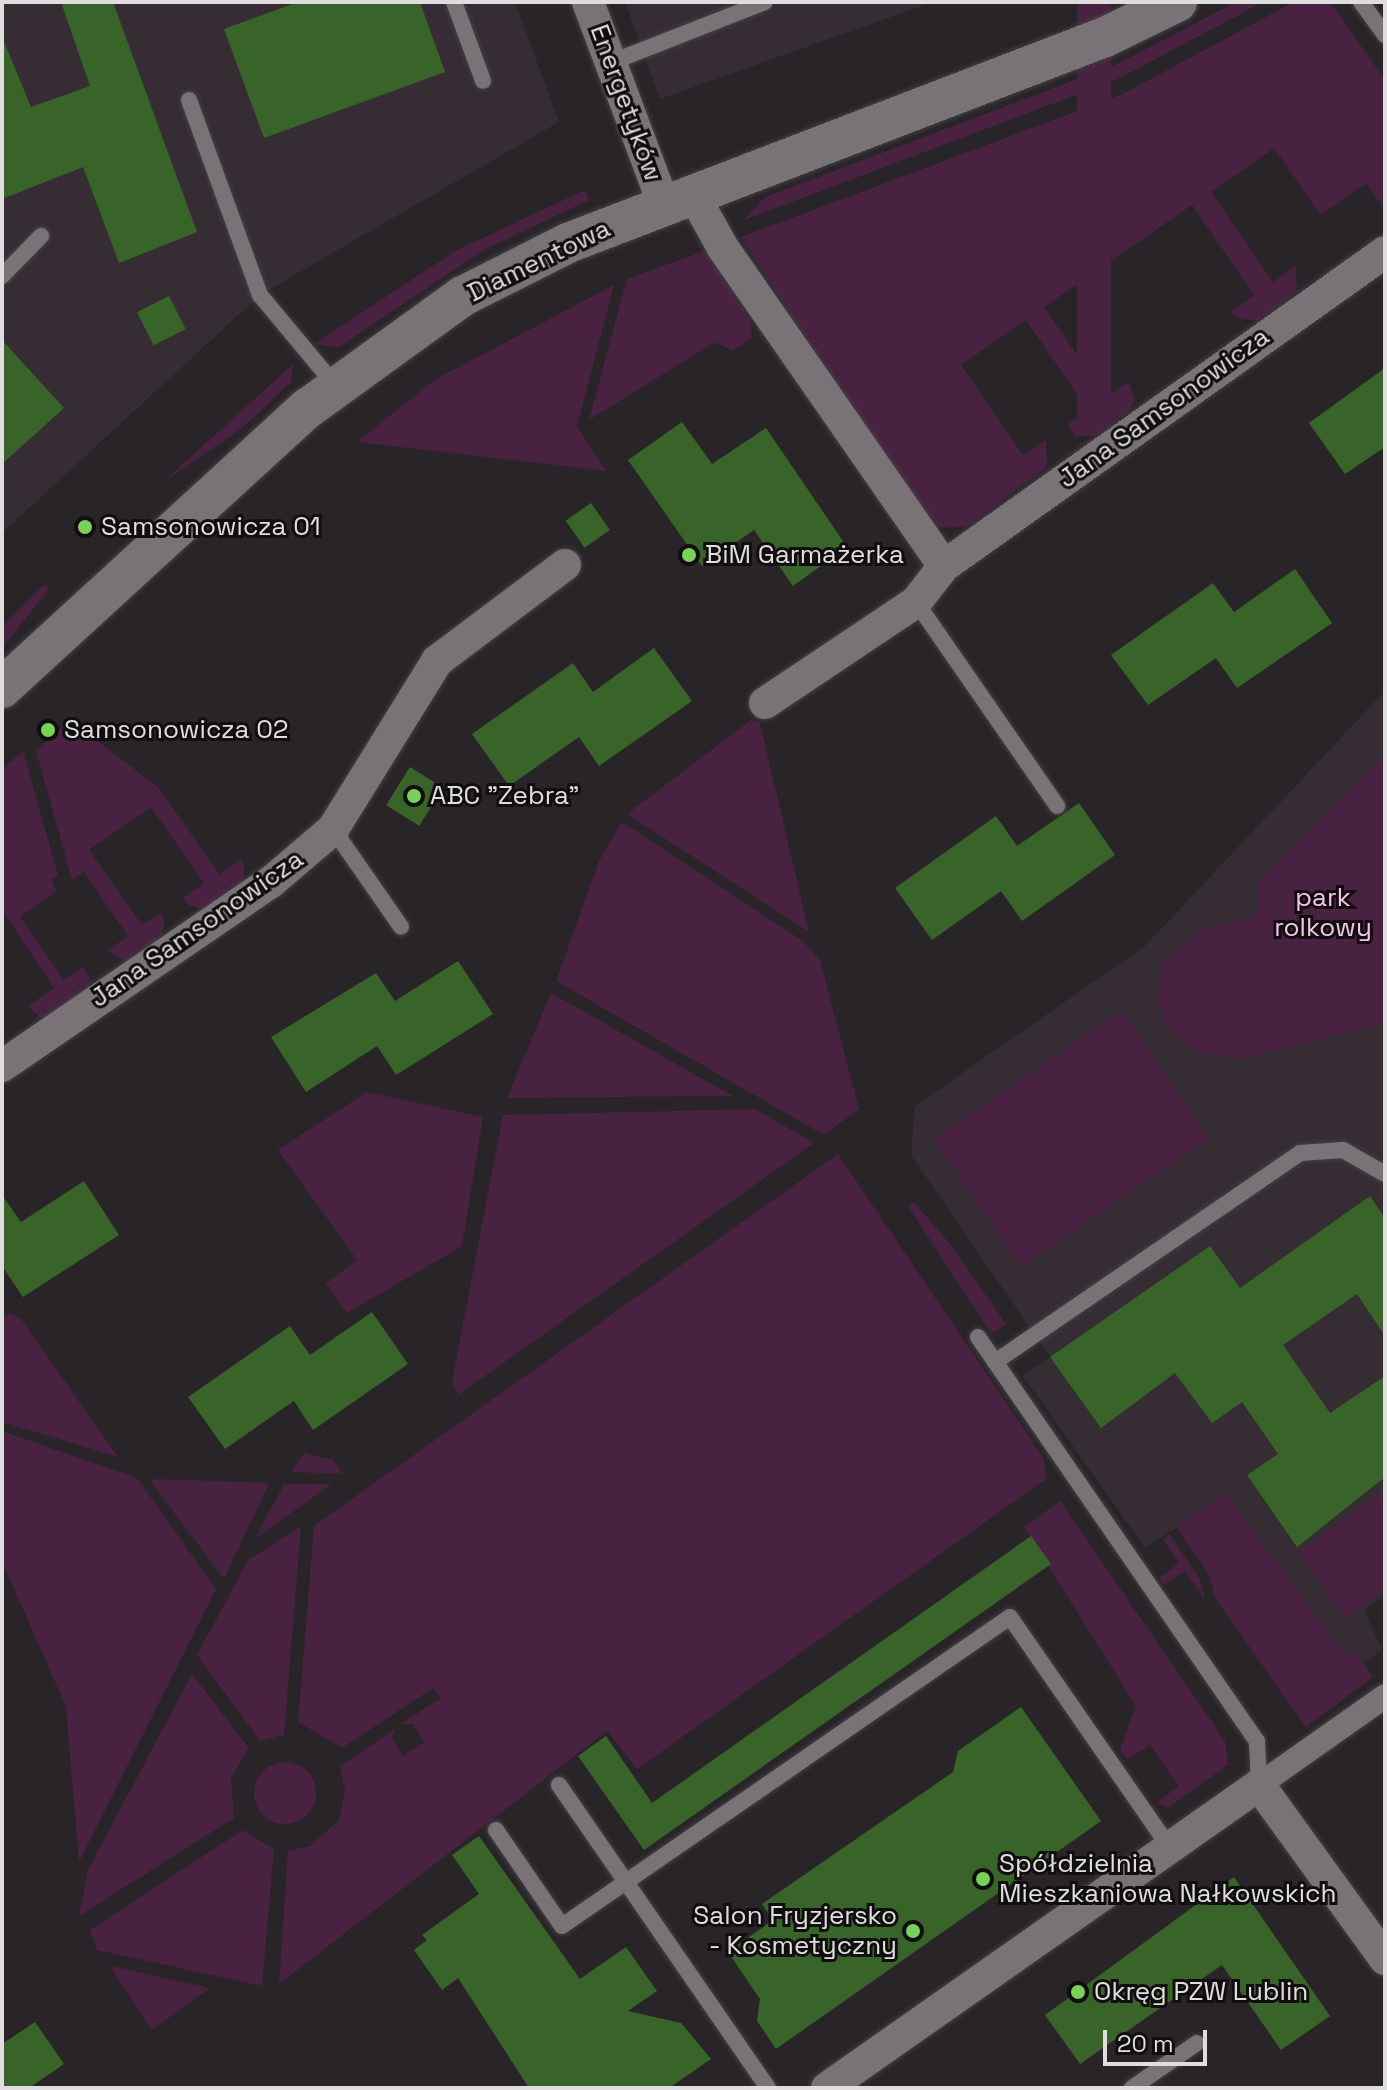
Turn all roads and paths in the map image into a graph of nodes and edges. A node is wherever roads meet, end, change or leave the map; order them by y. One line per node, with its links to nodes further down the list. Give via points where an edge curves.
1 (454, 2): 8 (lane)
2 (588, 2): 7 (street, Energetyków)
3 (765, 2): 7 (lane)
4 (1177, 2): 10 (street, Diamentowa, via 1105,37)
5 (1361, 2): 6 (lane)
6 (1385, 35)
7 (612, 62): 10 (street, Energetyków)
8 (483, 81)
9 (189, 100): 14 (lane, via 260,295)
10 (678, 199): 14 (street, Diamentowa, via 509,271); 16 (street, Energetyków, via 723,248)
11 (41, 236): 13 (lane)
12 (1385, 252): 16 (street, Jana Samsonowicza)
13 (2, 276)
14 (335, 385): 18 (street, Diamentowa)
15 (565, 565): 21 (street, Jana Samsonowicza, via 437,661)
16 (944, 566): 17 (street, Jana Samsonowicza)
17 (916, 602): 19 (street, Jana Samsonowicza); 20 (lane)
18 (2, 688)
19 (765, 703)
20 (1057, 806)
21 (333, 829): 22 (lane); 23 (street, Jana Samsonowicza, via 271,882)
22 (401, 927)
23 (2, 1066)
24 (1385, 1174): 26 (lane, via 1343,1150 1300,1153)
25 (978, 1337): 26 (lane)
26 (995, 1362): 29 (lane, via 1257,1741)
27 (1385, 1696): 29 (street)
28 (559, 1785): 32 (lane)
29 (1259, 1785): 31 (street); 33 (street)
30 (496, 1830): 32 (lane, via 562,1926)
31 (1170, 1848): 32 (lane, via 1010,1617); 36 (street)
32 (626, 1882): 35 (lane)
33 (1378, 1949)
34 (1197, 2043): 37 (lane)
35 (768, 2088)
36 (827, 2088)
37 (1132, 2088)

